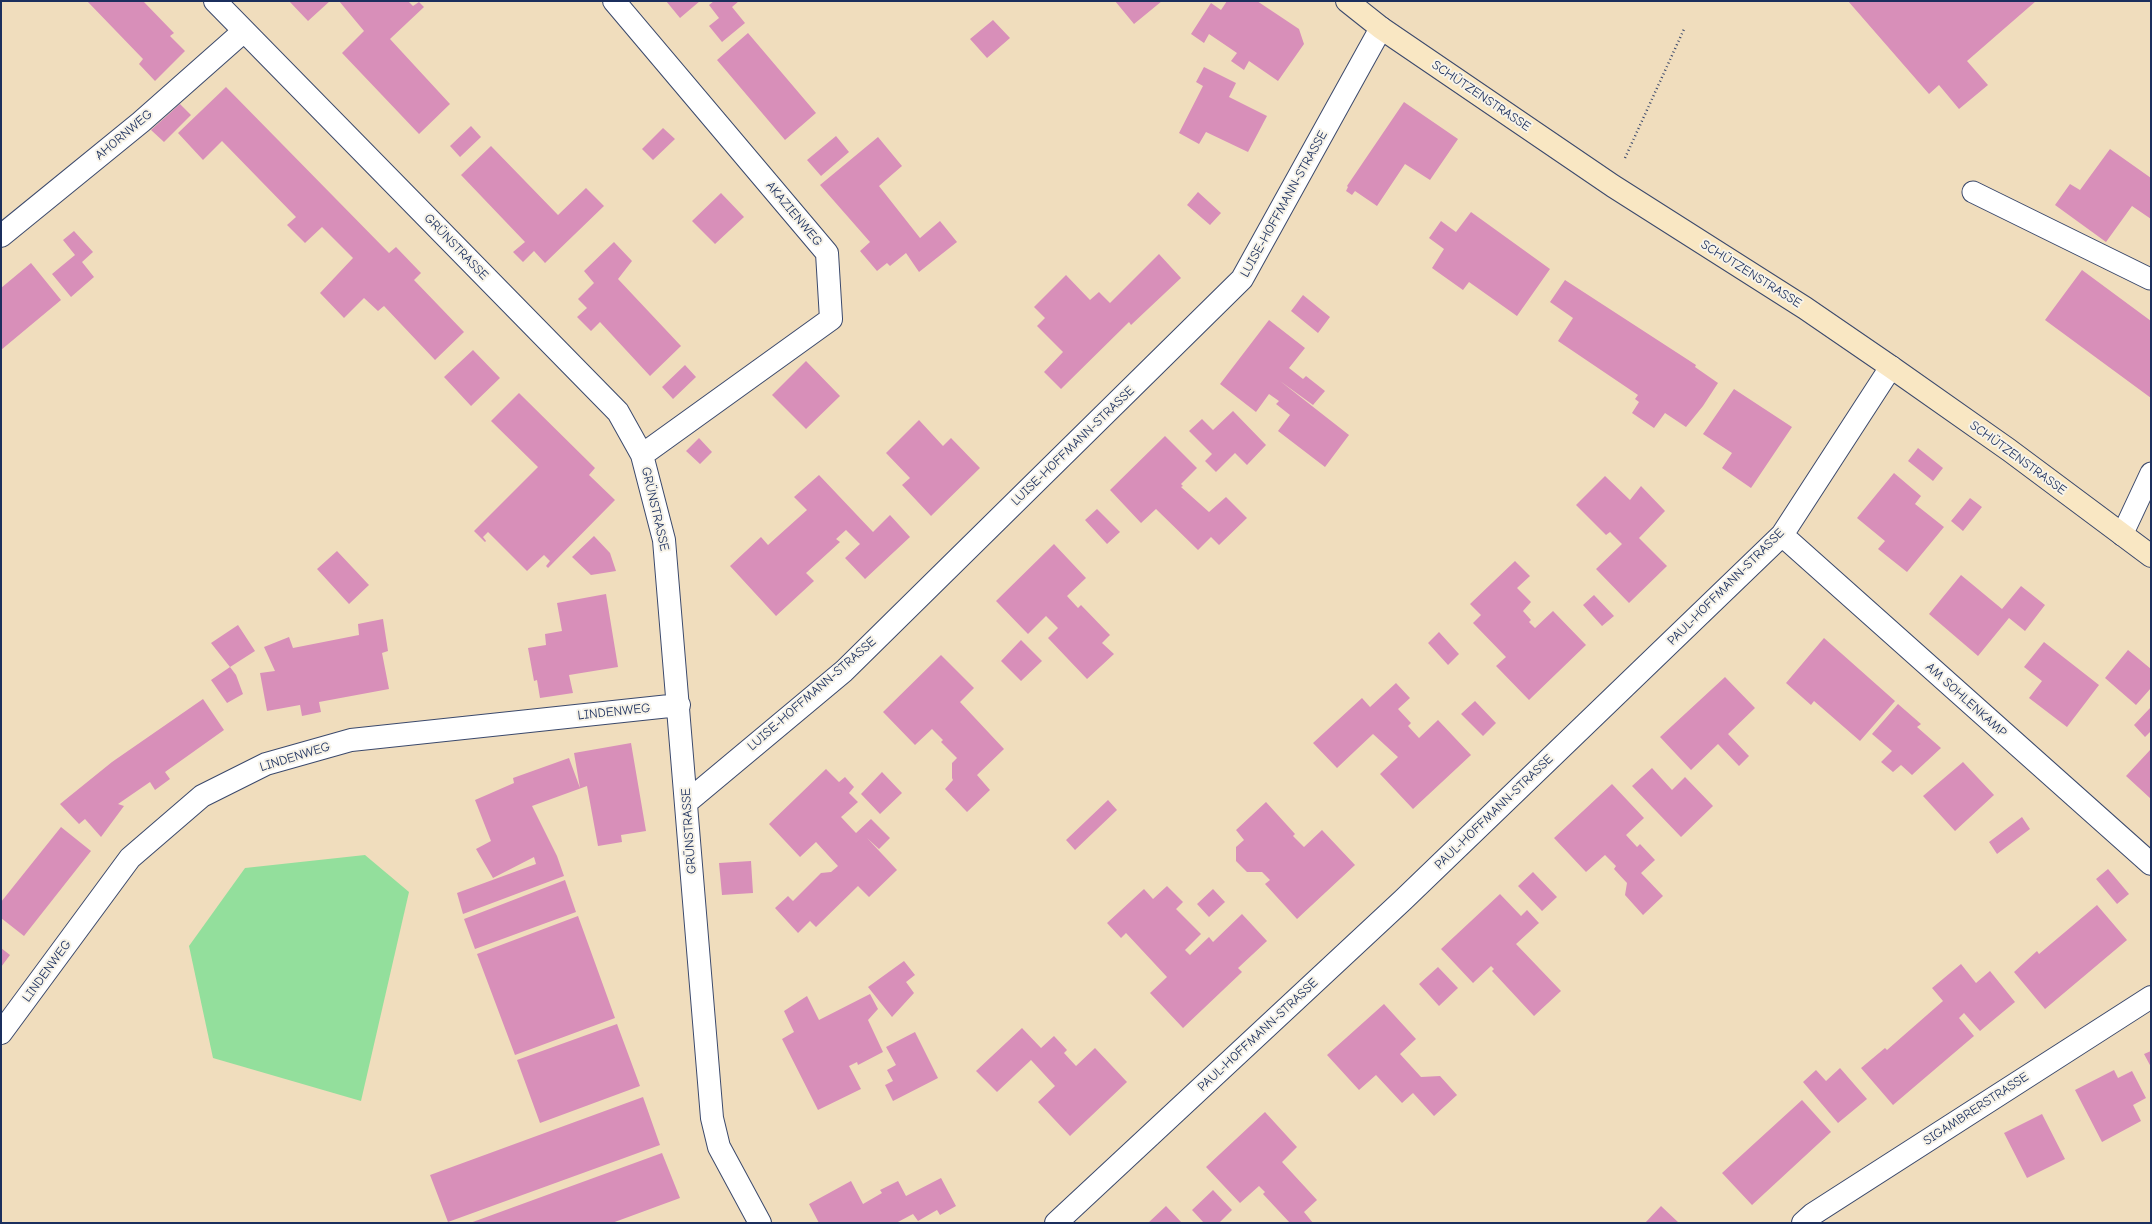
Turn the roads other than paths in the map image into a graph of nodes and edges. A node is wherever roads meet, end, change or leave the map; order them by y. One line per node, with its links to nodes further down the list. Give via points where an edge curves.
1 (215, 1): 5 (street, GRÜNSTRASSE)
2 (614, 1): 10 (street, AKAZIENWEG, via 827,253 831,319)
3 (1347, 1): 4 (main road, SCHÜTZENSTRASSE)
4 (1381, 28): 9 (main road, SCHÜTZENSTRASSE, via 1612,186 1805,308); 16 (street, LUISE-HOFFMANN-STRASSE, via 1242,279 844,670)
5 (244, 31): 7 (street, AHORNWEG, via 141,122); 10 (street, GRÜNSTRASSE, via 618,412)
6 (1973, 192): 8 (lane)
7 (1, 236)
8 (2150, 279)
9 (1891, 367): 12 (street, PAUL-HOFFMANN-STRASSE); 13 (main road, SCHÜTZENSTRASSE, via 2009,450)
10 (642, 455): 15 (street, GRÜNSTRASSE, via 664,540)
11 (2151, 473): 13 (lane)
12 (1782, 535): 17 (street, AM SOHLENKAMP); 21 (street, PAUL-HOFFMANN-STRASSE, via 1403,900)
13 (2122, 535): 14 (main road, SCHÜTZENSTRASSE)
14 (2151, 556)
15 (679, 705): 16 (street, GRÜNSTRASSE); 19 (street, LINDENWEG, via 351,740 266,764 202,796 130,858)
16 (688, 802): 20 (street, GRÜNSTRASSE, via 712,1118 719,1147)
17 (2151, 864)
18 (2151, 997): 22 (street, SIGAMBRERSTRASSE, via 1813,1214)
19 (1, 1032)
20 (760, 1223)
21 (1056, 1223)
22 (1803, 1223)

